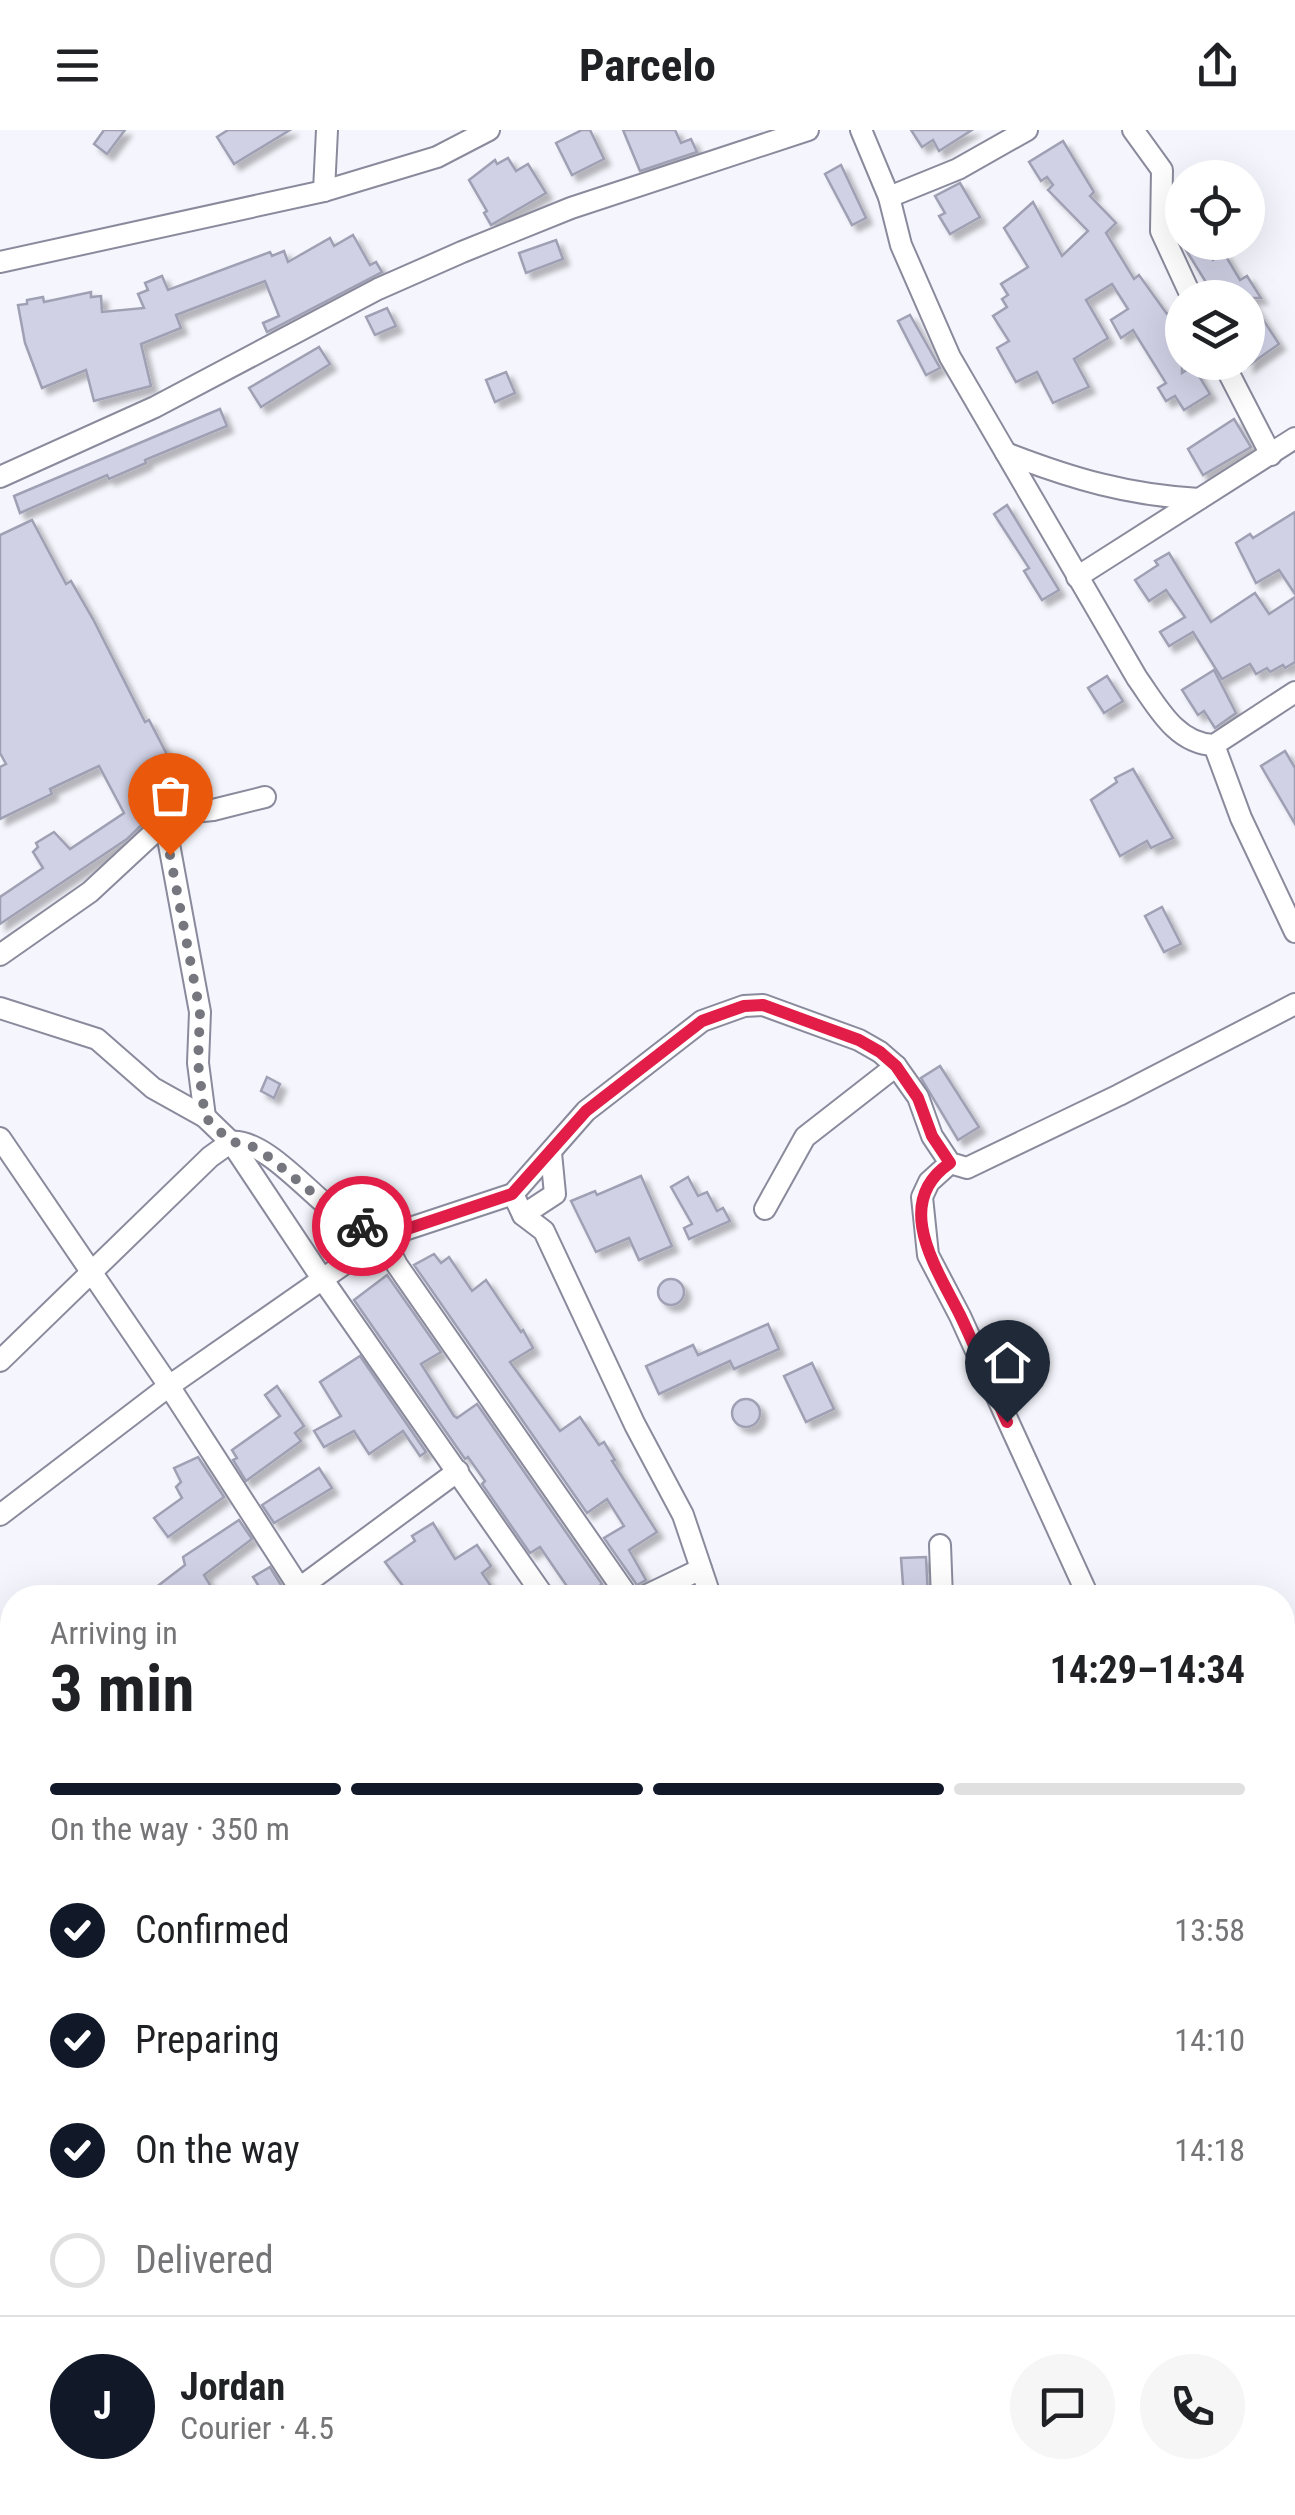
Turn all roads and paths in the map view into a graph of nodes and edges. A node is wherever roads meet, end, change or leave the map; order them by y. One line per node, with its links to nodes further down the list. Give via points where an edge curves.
1 (327, 130): 7 (street)
2 (489, 130): 7 (street, via 437,157)
3 (808, 130): 15 (street, via 571,208 462,252)
4 (860, 130): 8 (street)
5 (1027, 130): 8 (street, via 958,170)
6 (1132, 130): 10 (street, via 1162,170 1161,232)
7 (324, 190): 9 (street)
8 (889, 197): 13 (street, via 921,294)
9 (0, 262)
10 (1184, 280)
11 (1232, 380): 14 (street)
12 (1295, 438): 14 (street)
13 (1006, 454): 16 (street, via 1114,490); 17 (street)
14 (1271, 456): 16 (street)
15 (0, 478)
16 (1200, 500): 17 (street)
17 (1077, 577): 19 (street, via 1168,722 1198,745)
18 (1295, 692): 19 (street)
19 (1214, 745): 23 (street)
20 (159, 790): 22 (street)
21 (265, 797): 22 (street)
22 (165, 820): 24 (street, via 90,892); 28 (street, via 200,1012)
23 (1295, 932)
24 (0, 956)
25 (1295, 1004): 32 (street, via 967,1168)
26 (0, 1008): 28 (street, via 97,1039 153,1088)
27 (896, 1066): 31 (street, via 859,1040 763,1005 744,1006 702,1021 586,1111); 32 (street); 34 (street, via 805,1137)
28 (205, 1117): 30 (street)
29 (0, 1138): 37 (street)
30 (231, 1142): 36 (street, via 265,1154 336,1212); 37 (street); 38 (street)
31 (551, 1153): 33 (street); 35 (street, via 555,1194)
32 (950, 1163): 52 (street, via 922,1197 928,1254)
33 (512, 1194): 35 (street); 36 (street)
34 (765, 1209)
35 (523, 1215): 44 (street, via 544,1230 682,1515)
36 (383, 1237): 38 (street); 48 (street)
37 (90, 1270): 39 (street); 40 (street)
38 (323, 1280): 40 (street); 41 (street)
39 (0, 1362)
40 (169, 1386): 42 (street); 45 (street)
41 (458, 1472): 46 (street); 47 (street)
42 (0, 1515)
43 (940, 1545): 51 (street)
44 (701, 1568): 49 (street); 50 (street)
45 (291, 1585)
46 (309, 1585)
47 (536, 1585)
48 (620, 1585)
49 (667, 1585)
50 (707, 1585)
51 (942, 1585)
52 (1084, 1585)

